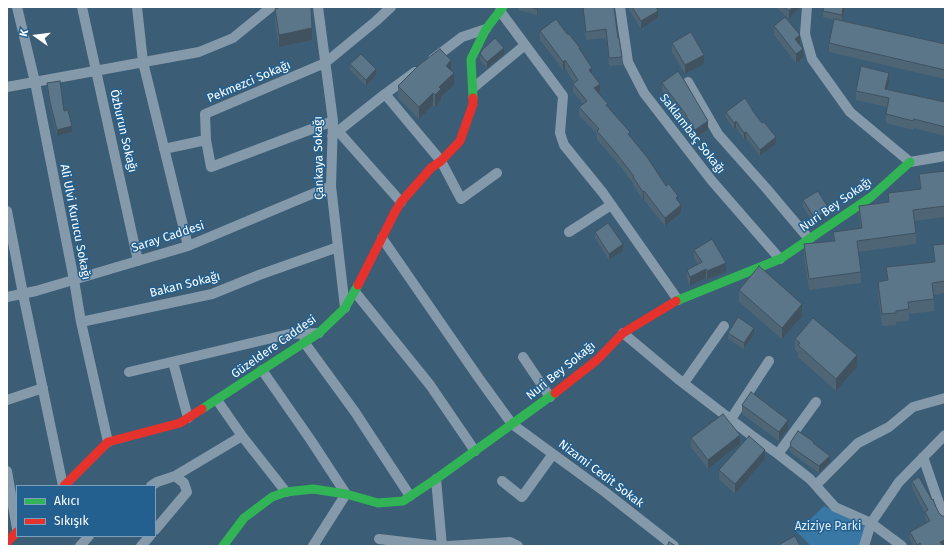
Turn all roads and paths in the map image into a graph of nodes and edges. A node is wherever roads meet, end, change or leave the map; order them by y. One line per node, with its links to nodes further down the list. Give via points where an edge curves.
1 (17, 7): 15 (street, Ali Ulvi Kurucu Sokağı)
2 (82, 7): 14 (street, Özburun Sokağı)
3 (137, 7): 12 (street)
4 (271, 7): 12 (street, via 233,38 199,52)
5 (318, 7): 13 (street, Çankaya Sokağı)
6 (391, 7): 13 (street, Pekmezci Sokağı)
7 (620, 7): 37 (street, Saklambaç Sokağı, via 628,62 644,92 712,181)
8 (807, 7): 26 (street, via 805,34 812,59 850,112)
9 (501, 9): 10 (street, Güzeldere Caddesi); 11 (street)
10 (486, 29): 18 (street, Güzeldere Caddesi, via 472,59); 19 (street, via 462,37)
11 (525, 46): 18 (street); 30 (street, via 563,96 560,133 564,145)
12 (143, 62): 14 (street); 23 (street)
13 (326, 63): 20 (street, Çankaya Sokağı); 22 (street, Pekmezci Sokağı, via 205,114)
14 (96, 71): 15 (street); 38 (street, Özburun Sokağı)
15 (35, 82): 17 (street); 39 (street, Ali Ulvi Kurucu Sokağı)
16 (688, 82): 34 (street, via 718,134)
17 (7, 87)
18 (473, 88): 25 (street, Güzeldere Caddesi, via 473,104 460,141)
19 (385, 94): 21 (street); 25 (street)
20 (333, 121): 21 (street, Çankaya Sokağı); 22 (street, Pekmezci Sokağı, via 212,167)
21 (335, 134): 28 (street, Çankaya Sokağı); 29 (street)
22 (206, 140): 23 (street)
23 (164, 149): 35 (street)
24 (945, 156): 26 (street)
25 (441, 161): 27 (street, via 461,199); 29 (street, Güzeldere Caddesi, via 431,168)
26 (910, 162): 34 (street, Nuri Bey Sokağı, via 871,198)
27 (497, 173)
28 (331, 186): 35 (street, Saray Caddesi); 36 (street, Çankaya Sokağı)
29 (401, 202): 33 (street, Güzeldere Caddesi)
30 (611, 205): 32 (street); 43 (street)
31 (7, 212): 41 (street)
32 (569, 232)
33 (382, 238): 40 (street, Güzeldere Caddesi); 64 (street, Nizami Cedit Sokak)
34 (809, 239): 37 (street, Nuri Bey Sokağı)
35 (188, 246): 38 (street, Saray Caddesi)
36 (338, 247): 44 (street, Çankaya Sokağı); 45 (street, Bakan Sokağı, via 212,294)
37 (780, 259): 43 (street, Nuri Bey Sokağı)
38 (138, 261): 39 (street, Saray Caddesi)
39 (74, 280): 41 (street, Saray Caddesi); 45 (street, Ali Ulvi Kurucu Sokağı)
40 (355, 292): 44 (street, Güzeldere Caddesi); 68 (street, via 430,385)
41 (23, 294): 42 (street, Saray Caddesi); 56 (street)
42 (7, 297)
43 (678, 300): 48 (street, Nuri Bey Sokağı)
44 (345, 308): 47 (street, Güzeldere Caddesi)
45 (81, 322): 67 (street, Ali Ulvi Kurucu Sokağı)
46 (724, 326): 55 (street)
47 (319, 333): 49 (street, Güzeldere Caddesi); 51 (street, via 288,334)
48 (624, 333): 55 (street); 57 (street, Nuri Bey Sokağı, via 597,360)
49 (304, 342): 53 (street, Güzeldere Caddesi); 82 (street, via 355,412)
50 (523, 358): 57 (street)
51 (173, 362): 54 (street); 62 (street)
52 (769, 362): 63 (street)
53 (262, 370): 60 (street, Güzeldere Caddesi); 81 (street)
54 (129, 372)
55 (684, 383): 63 (street)
56 (43, 388): 59 (street); 76 (street)
57 (550, 397): 64 (street, Nuri Bey Sokağı)
58 (945, 398): 79 (street, via 914,407 889,427 858,442)
59 (7, 400)
60 (217, 400): 62 (street, Güzeldere Caddesi); 66 (street)
61 (816, 402): 70 (street)
62 (188, 418): 67 (street, Güzeldere Caddesi, via 180,423)
63 (731, 419): 70 (street)
64 (512, 424): 68 (street, Nuri Bey Sokağı); 69 (street, Nizami Cedit Sokak)
65 (945, 435): 71 (street)
66 (242, 436): 73 (street); 80 (street)
67 (108, 442): 77 (street)
68 (475, 451): 74 (street, Nuri Bey Sokağı)
69 (553, 454): 75 (street, via 522,497); 99 (street, Nizami Cedit Sokak)
70 (778, 454): 79 (street)
71 (923, 457): 83 (street); 85 (street, via 899,482)
72 (7, 471): 84 (street)
73 (175, 476): 78 (street); 86 (street, via 184,483 187,492)
74 (436, 479): 82 (street, Nuri Bey Sokağı); 96 (street)
75 (502, 481)
76 (64, 485)
77 (65, 485)
78 (152, 485)
79 (816, 485): 85 (street, via 835,507)
80 (286, 492): 81 (street, Nuri Bey Sokağı, via 313,489); 94 (street, Nuri Bey Sokağı, via 272,497 244,518)
81 (346, 494): 82 (street, Nuri Bey Sokağı, via 378,503 403,501); 95 (street)
82 (410, 496)
83 (944, 514)
84 (16, 523)
85 (871, 523): 100 (street); 101 (street)
86 (156, 529)
87 (16, 533): 91 (street)
88 (88, 537): 92 (street)
89 (149, 537): 93 (street)
90 (379, 539): 96 (street)
91 (7, 542)
92 (80, 546)
93 (141, 546)
94 (223, 546)
95 (313, 546)
96 (441, 546)
97 (448, 546): 98 (street, via 510,542)
98 (518, 546)
99 (674, 546)
100 (864, 546)
101 (902, 546)

